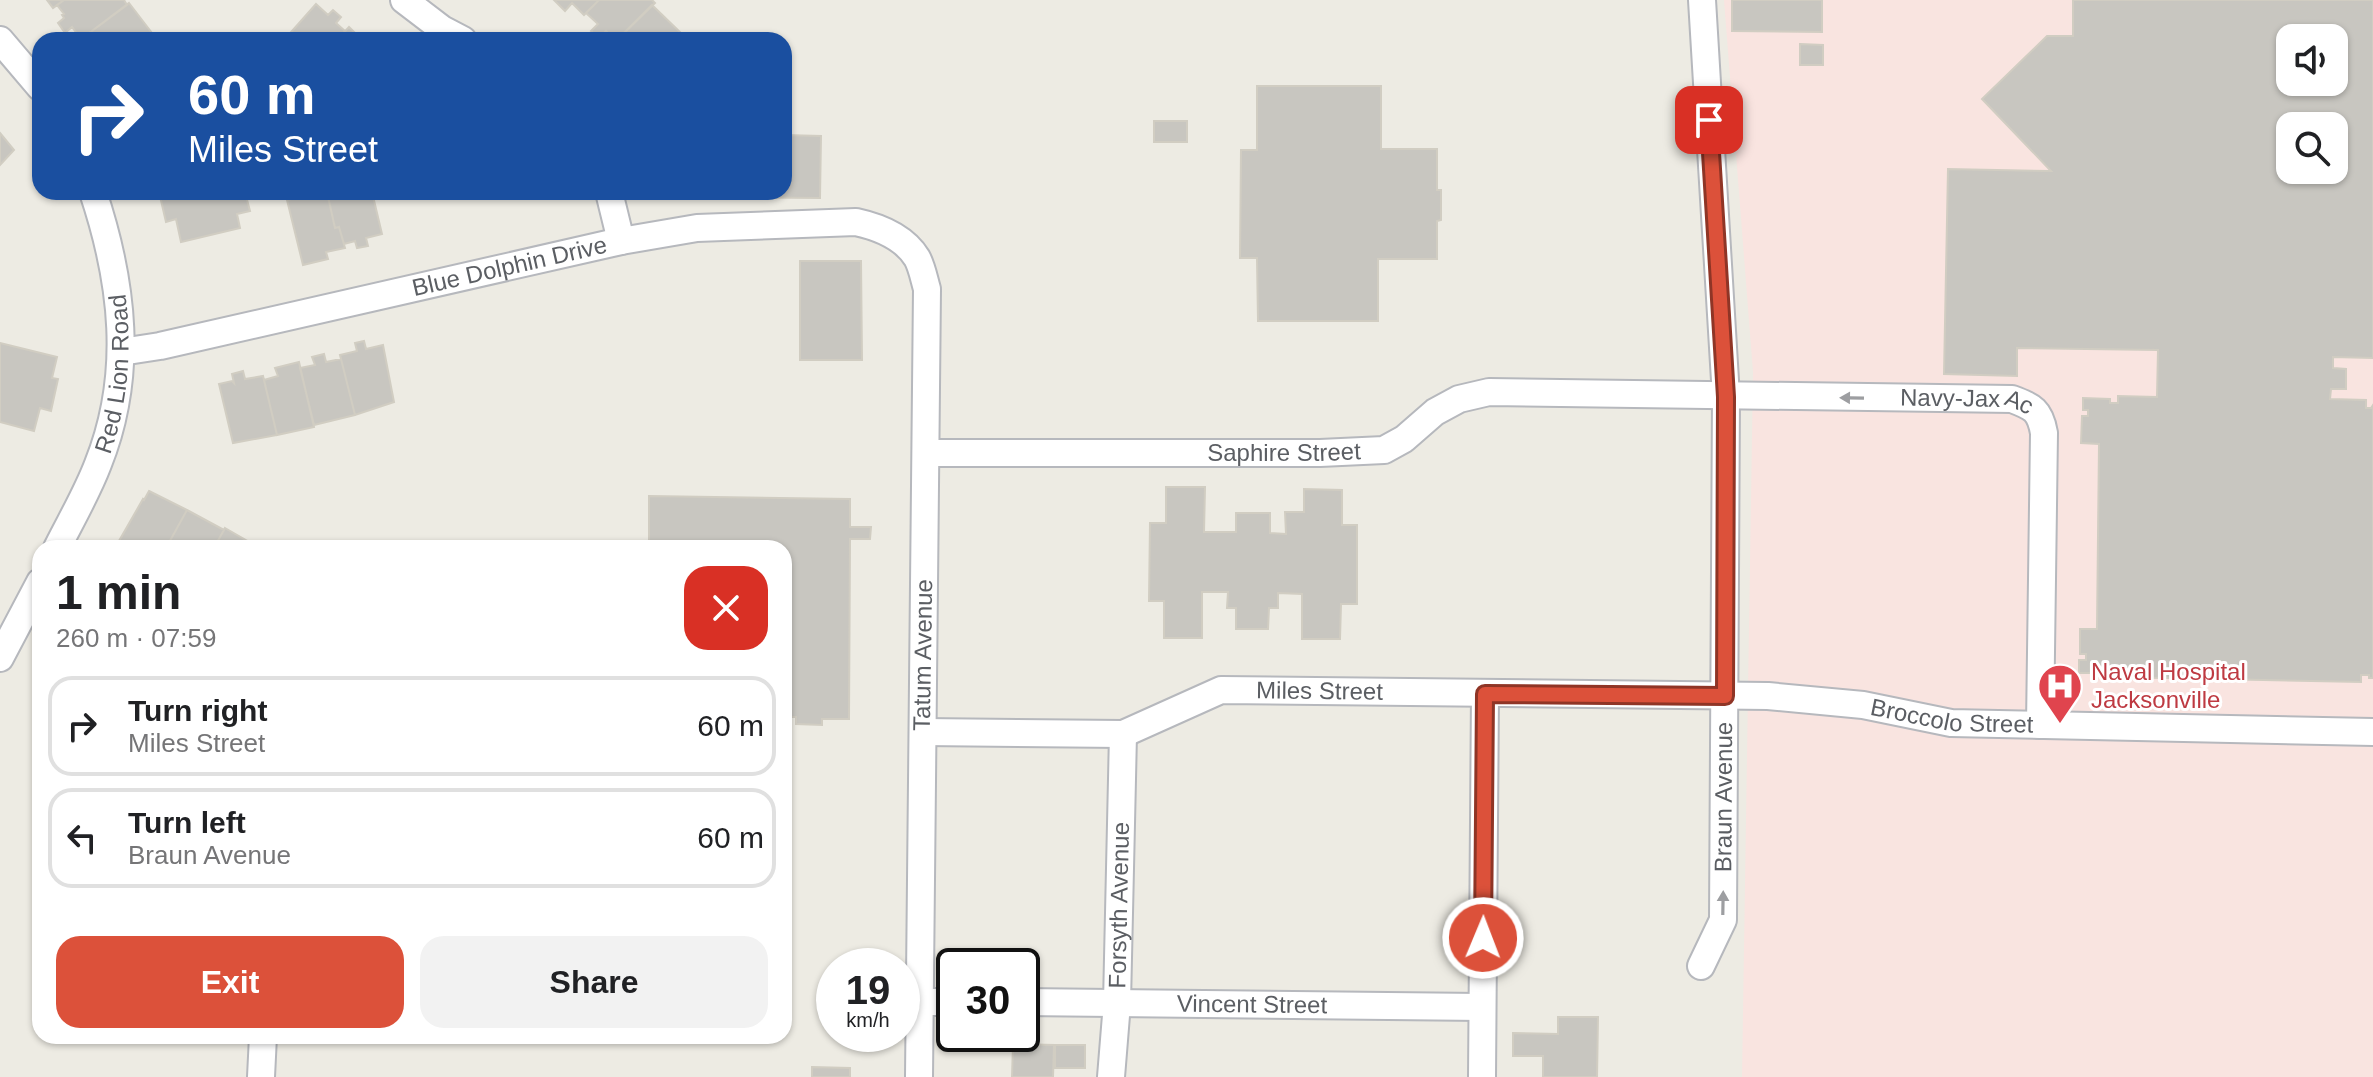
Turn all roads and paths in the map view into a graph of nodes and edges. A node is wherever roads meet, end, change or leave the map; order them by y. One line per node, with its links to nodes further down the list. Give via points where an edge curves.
1 (404, 0): 3 (street)
2 (1702, 0): 12 (street, Braun Avenue)
3 (448, 32)
4 (0, 40): 5 (street)
5 (32, 78)
6 (95, 200): 10 (street, Red Lion Road, via 120,308)
7 (611, 200): 8 (street)
8 (621, 241): 9 (street, Blue Dolphin Drive, via 722,226 856,222 880,228); 10 (street, Blue Dolphin Drive)
9 (900, 241): 13 (street, Tatum Avenue, via 917,257 927,289)
10 (121, 352): 14 (street, Red Lion Road, via 119,396 98,464)
11 (1674, 396): 12 (street, Navy-Jax Ac); 13 (street, Saphire Street, via 1489,392 1435,412 1384,450)
12 (1726, 397): 18 (street, Braun Avenue); 19 (street, Navy-Jax Ac, one-way to 12, via 2044,433 2042,418 2031,406 2012,399)
13 (926, 453): 20 (street, Tatum Avenue)
14 (61, 540)
15 (32, 597): 16 (street)
16 (0, 658)
17 (1485, 694): 18 (street, Miles Street); 22 (street, Miles Street, via 1221,690); 28 (street)
18 (1725, 696): 19 (street, Broccolo Street, via 1863,705 1951,723); 23 (street, Braun Avenue, one-way to 18, via 1723,920)
19 (2040, 725): 21 (street, Broccolo Street)
20 (923, 732): 22 (street, Miles Street); 24 (street, Tatum Avenue)
21 (2373, 732)
22 (1123, 734): 27 (street, Forsyth Avenue)
23 (1701, 966)
24 (920, 1002): 25 (street)
25 (936, 1002)
26 (1040, 1002): 27 (street, Vincent Street)
27 (1117, 1003): 28 (street, Vincent Street); 33 (street, Forsyth Avenue)
28 (1482, 1007): 34 (street)
29 (263, 1044): 31 (street)
30 (919, 1052): 32 (street, Tatum Avenue)
31 (261, 1077)
32 (919, 1077)
33 (1111, 1077)
34 (1482, 1077)

